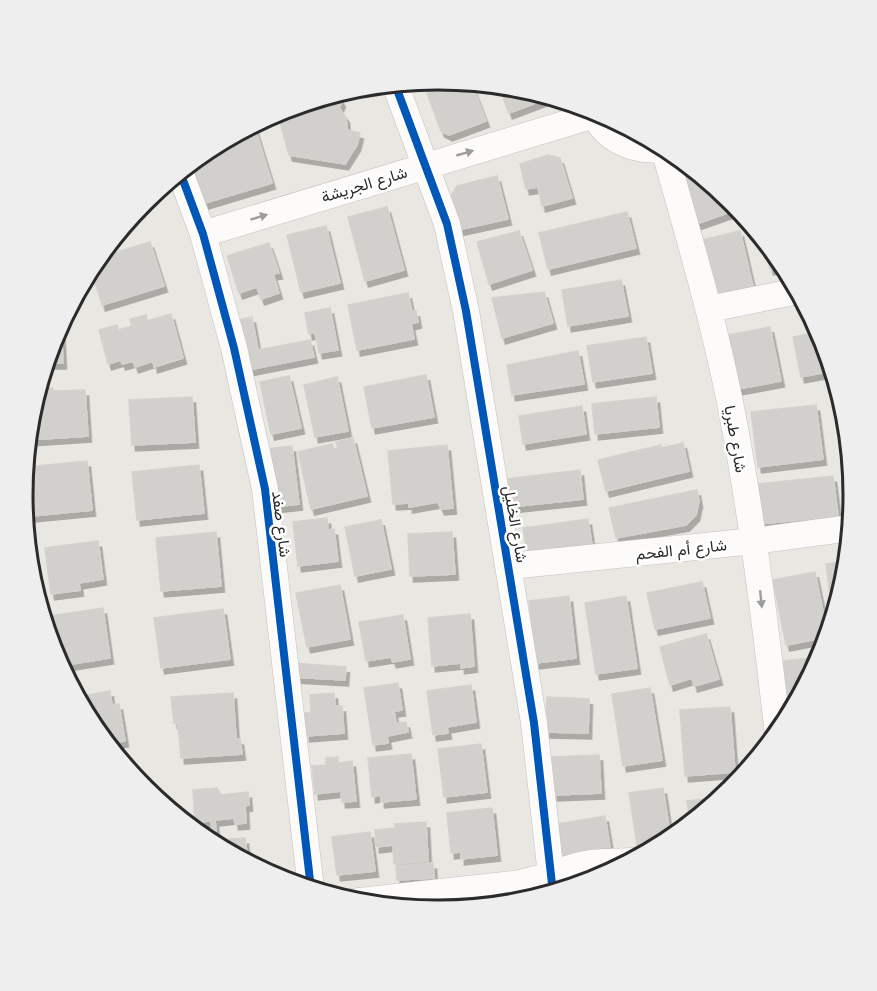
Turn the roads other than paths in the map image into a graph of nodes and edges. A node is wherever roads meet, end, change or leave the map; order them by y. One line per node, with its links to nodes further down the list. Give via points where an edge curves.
1 (398, 92): 6 (street, شارع الخليل)
2 (580, 116): 6 (street, شارع الجريشة, one-way to 2)
3 (601, 124): 4 (street, via 623,144)
4 (649, 149)
5 (669, 162): 10 (street, شارع طبريا)
6 (427, 164): 8 (street, شارع الجريشة, one-way to 6); 13 (street, شارع الخليل, via 447,224 466,310)
7 (183, 181): 8 (street, شارع صفد)
8 (203, 234): 16 (street, شارع صفد, via 234,348 264,489)
9 (790, 293): 10 (street)
10 (709, 309): 12 (street, شارع طبريا)
11 (842, 529): 12 (street, شارع أم الفحم)
12 (754, 541): 13 (street, شارع أم الفحم); 14 (street, شارع طبريا, one-way to 14)
13 (510, 566): 19 (street, شارع الخليل, via 534,723)
14 (776, 721)
15 (611, 862): 17 (street, via 570,868)
16 (310, 880)
17 (553, 884)
18 (550, 885): 20 (street, via 514,884)
19 (552, 885)
20 (387, 898)

